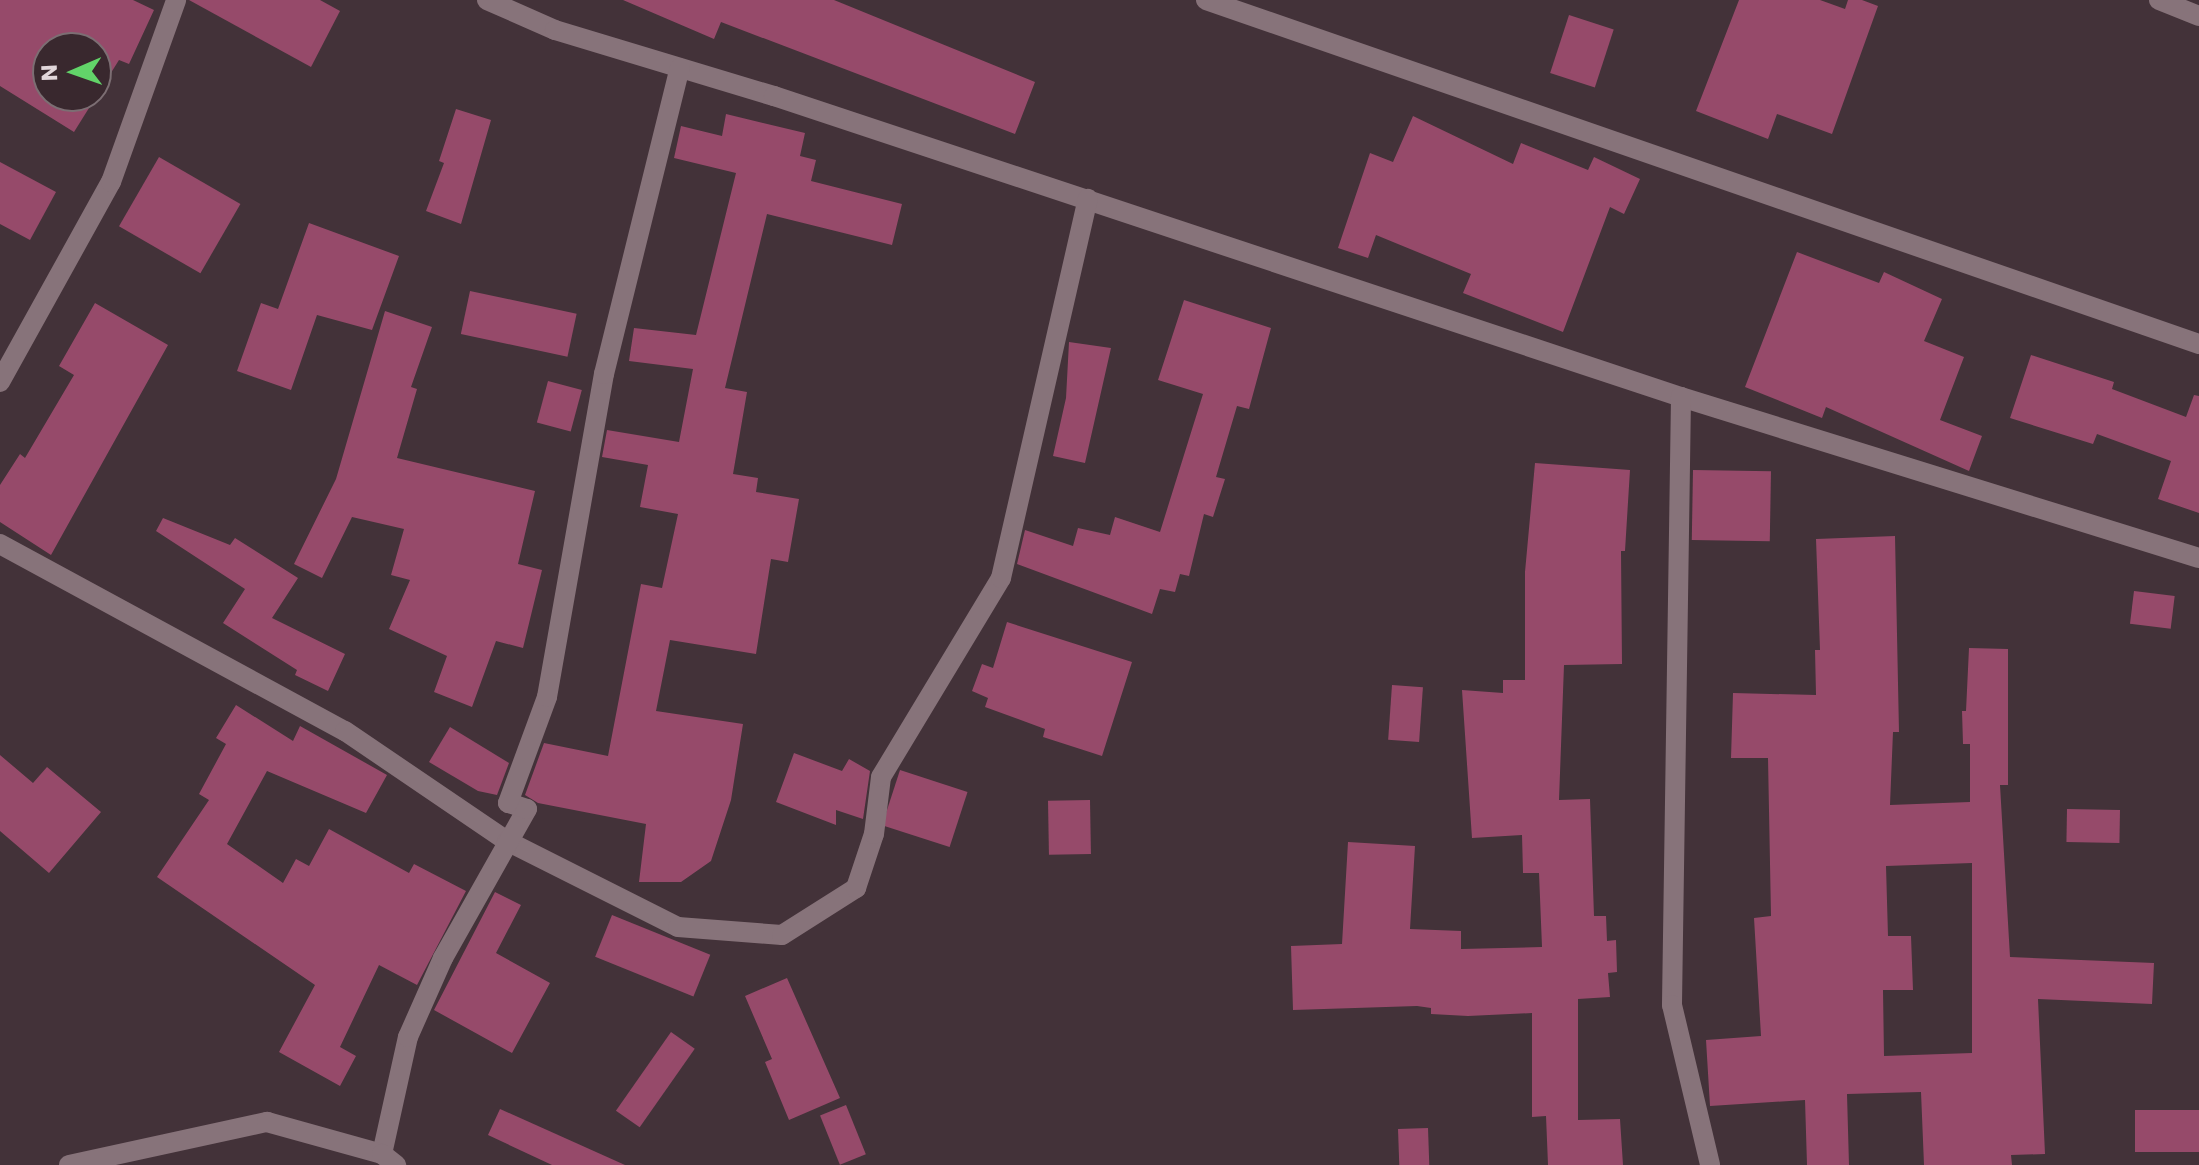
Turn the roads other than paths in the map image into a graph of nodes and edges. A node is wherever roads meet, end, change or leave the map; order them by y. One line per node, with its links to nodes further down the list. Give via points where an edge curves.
1 (176, 0): 9 (street, via 111,182)
2 (487, 0): 6 (street, via 555,30)
3 (1206, 0): 8 (street)
4 (2159, 0): 5 (street)
5 (2199, 16)
6 (680, 68): 7 (street); 13 (street, via 604,374 547,697 508,803 527,809)
7 (1088, 199): 10 (street); 13 (street, via 1001,578 881,777 874,834 856,888 782,935 678,927)
8 (2199, 344)
9 (0, 382)
10 (1681, 397): 12 (street); 16 (street, via 1672,1005)
11 (0, 544): 13 (street, via 345,731)
12 (2199, 558)
13 (507, 841): 14 (street, via 443,958 408,1037)
14 (389, 1159): 15 (street, via 267,1122)
15 (69, 1165)
16 (1710, 1165)

